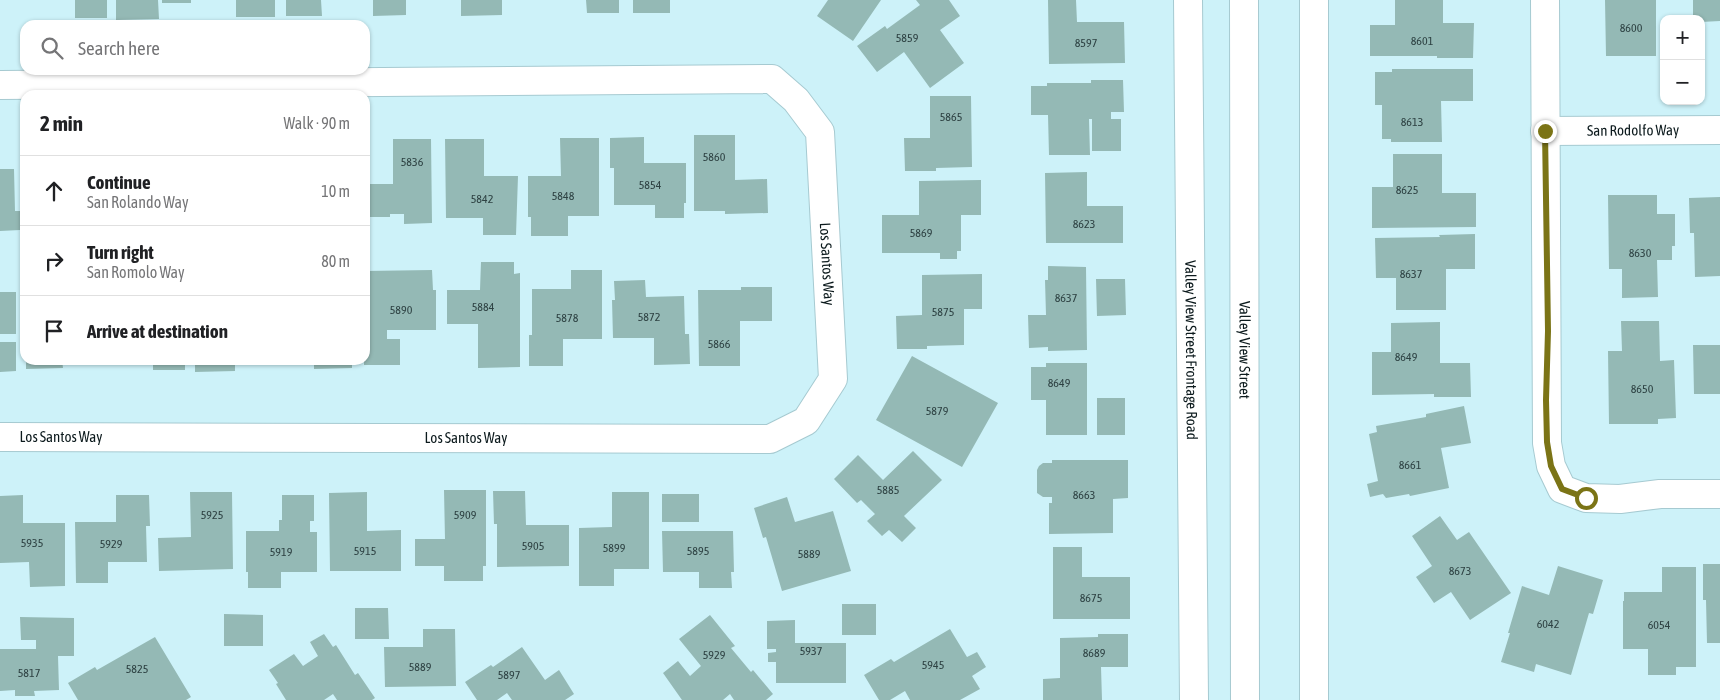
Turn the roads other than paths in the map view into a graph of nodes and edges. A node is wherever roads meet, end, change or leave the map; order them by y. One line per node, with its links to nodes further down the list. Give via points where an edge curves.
1 (1188, 0): 10 (street, Valley View Street Frontage Road)
2 (1244, 0): 11 (street, Valley View Street)
3 (1314, 0): 12 (street)
4 (1545, 0): 7 (street)
5 (0, 85): 8 (street, Los Santos Way, via 772,79 796,100 820,132 833,379 806,421 770,439)
6 (1720, 130): 7 (street, San Rodolfo Way)
7 (1545, 131): 9 (street, via 1547,442 1551,466 1562,489 1586,498)
8 (0, 437)
9 (1720, 494)
10 (1194, 700)
11 (1245, 700)
12 (1314, 700)

